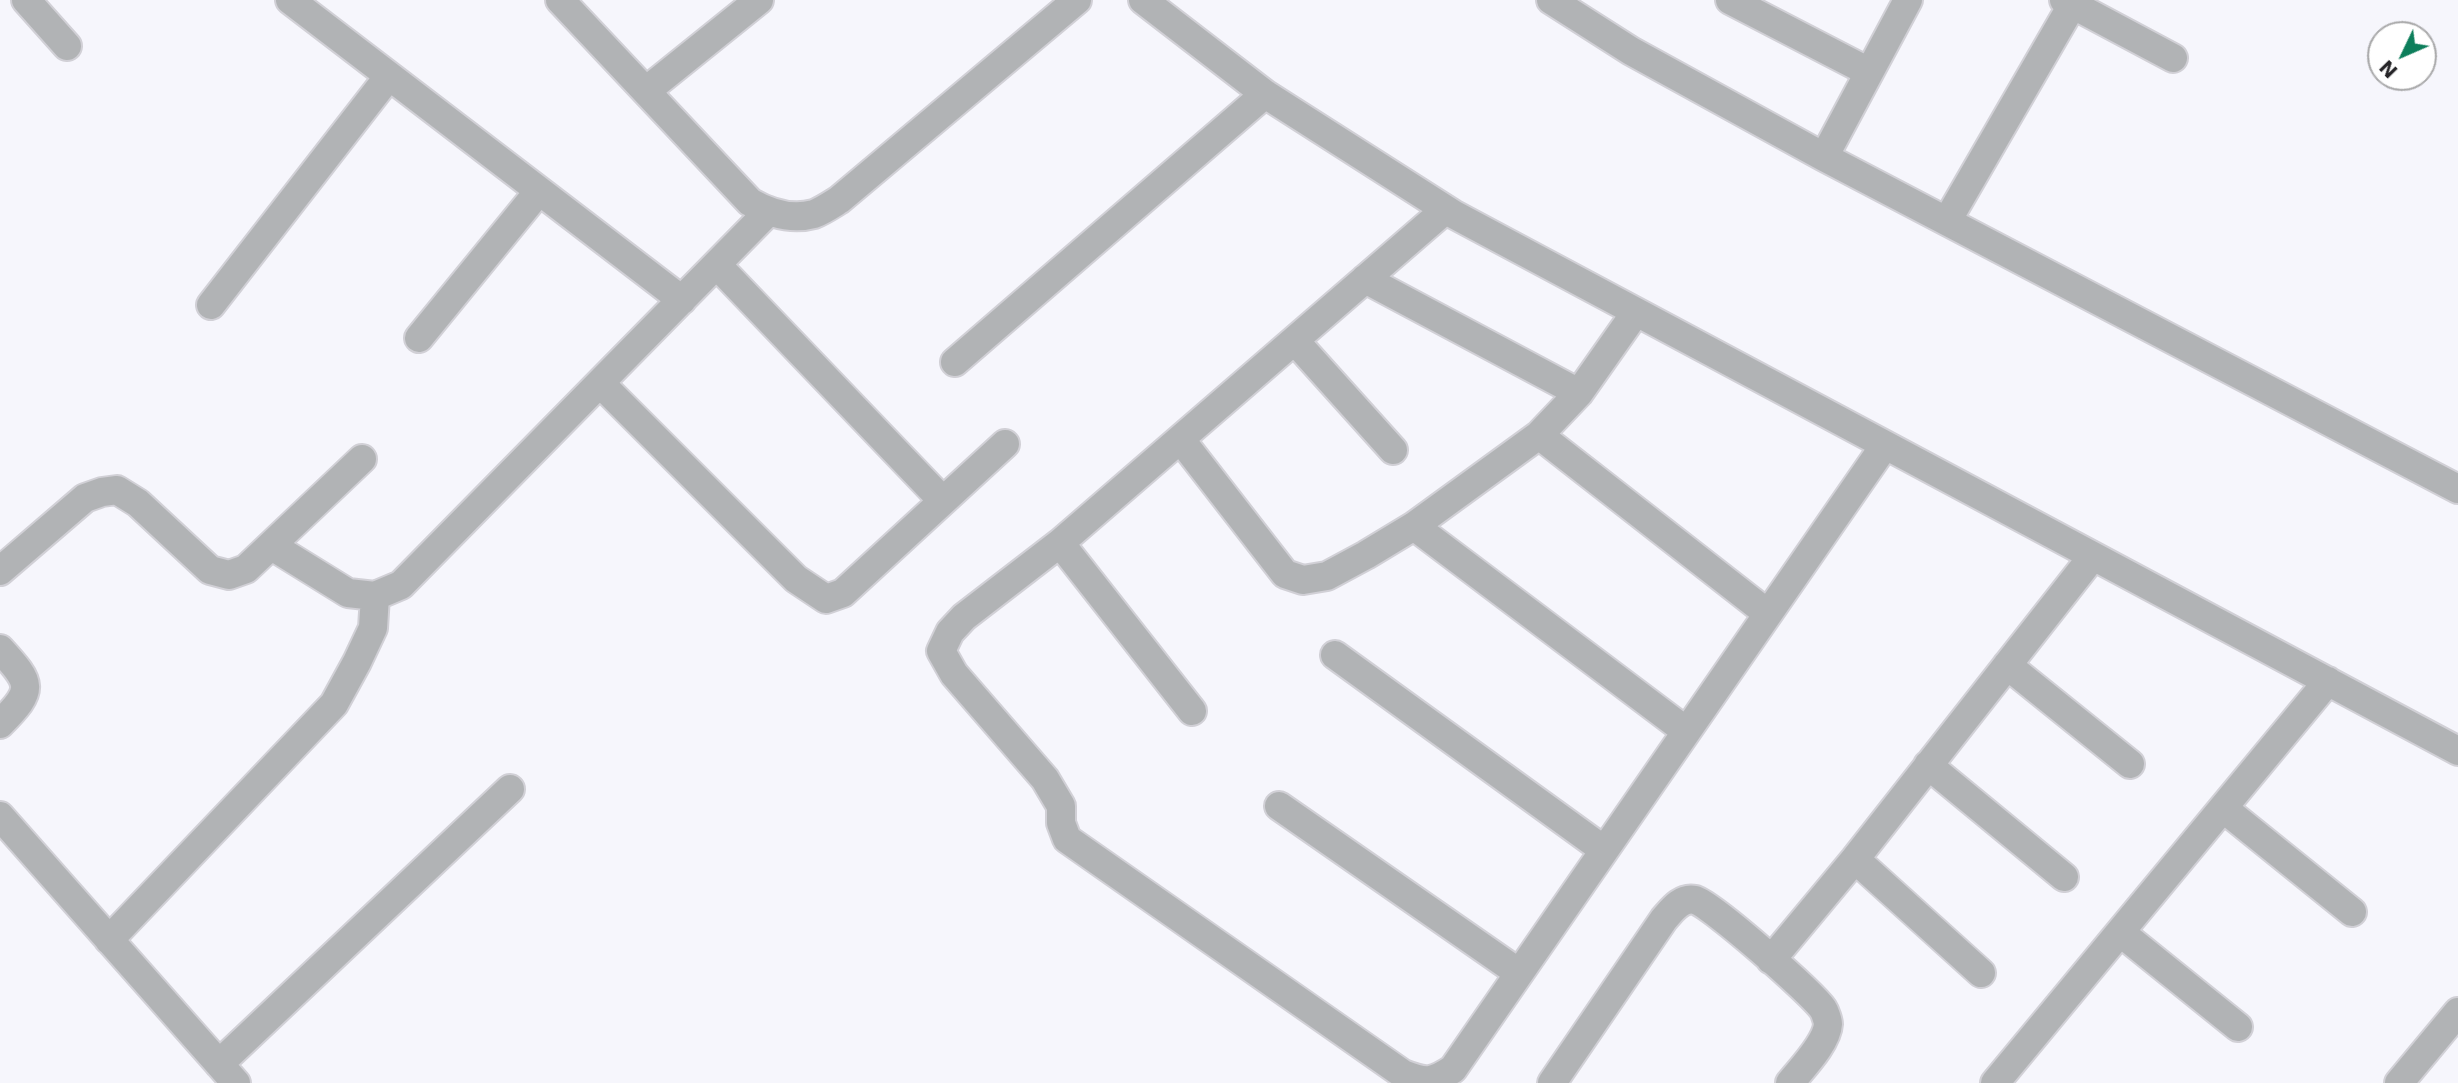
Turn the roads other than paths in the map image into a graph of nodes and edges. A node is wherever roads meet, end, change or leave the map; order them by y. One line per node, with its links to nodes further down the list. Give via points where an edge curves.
1 (26, 0): 11 (street)
2 (290, 0): 14 (street)
3 (759, 0): 15 (street)
4 (1077, 0): 20 (street, via 839,200 815,214)
5 (1143, 0): 16 (street)
6 (1551, 0): 17 (street, via 1631,51)
7 (1730, 0): 13 (street)
8 (1908, 0): 13 (street)
9 (2070, 2): 12 (street); 21 (street)
10 (569, 3): 15 (street)
11 (67, 46)
12 (2173, 58)
13 (1869, 72): 17 (street)
14 (389, 76): 18 (street); 25 (street)
15 (646, 91): 20 (street, via 750,202)
16 (1265, 94): 19 (street); 29 (street)
17 (1824, 157): 21 (street)
18 (539, 191): 24 (street); 27 (street)
19 (1445, 210): 23 (street); 26 (street)
20 (768, 212): 22 (street)
21 (1947, 221): 38 (street)
22 (717, 265): 24 (street); 39 (street)
23 (1365, 279): 28 (street); 31 (street)
24 (682, 300): 30 (street)
25 (211, 304)
26 (1636, 312): 31 (street); 35 (street)
27 (419, 338)
28 (1295, 341): 33 (street); 36 (street)
29 (955, 362)
30 (601, 384): 39 (street, via 796,579 826,599 843,593); 45 (street, via 401,585)
31 (1579, 394): 32 (street)
32 (1539, 435): 40 (street); 46 (street)
33 (1181, 440): 40 (street, via 1285,574 1303,580 1327,576); 41 (street)
34 (1005, 444): 39 (street)
35 (1885, 445): 43 (street); 46 (street)
36 (1393, 450)
37 (362, 459): 42 (street)
38 (2458, 489)
39 (943, 501)
40 (1414, 526): 53 (street)
41 (1060, 543): 51 (street); 68 (street, via 964,617 941,650 954,674 1045,779 1060,806 1067,839 1420,1082 1438,1079 1453,1069)
42 (271, 546): 44 (street, via 246,569 229,575 210,570 138,503 117,490 85,498); 45 (street, via 348,593)
43 (2093, 556): 49 (street); 50 (street)
44 (0, 571)
45 (375, 596): 66 (street, via 373,628 334,704)
46 (1767, 613): 53 (street)
47 (0, 649): 52 (street, via 23,674 26,689 21,704)
48 (1335, 654): 61 (street)
49 (2007, 665): 55 (street); 56 (street)
50 (2328, 681): 54 (street); 59 (street)
51 (1192, 711)
52 (0, 724)
53 (1686, 730): 61 (street)
54 (2458, 751)
55 (2130, 764)
56 (1928, 765): 62 (street); 63 (street)
57 (510, 789): 72 (street)
58 (1279, 806): 68 (street)
59 (2223, 808): 64 (street); 65 (street)
60 (0, 816): 66 (street)
61 (1604, 849): 68 (street)
62 (1855, 859): 67 (street); 69 (street)
63 (2064, 877)
64 (2352, 912)
65 (2120, 932): 71 (street); 75 (street)
66 (109, 940): 72 (street)
67 (1772, 960): 73 (street, via 1709,908 1694,900 1680,902); 74 (street, via 1824,1010 1828,1025 1818,1048)
68 (1519, 973)
69 (1981, 973)
70 (2458, 1012): 76 (street)
71 (2238, 1027)
72 (227, 1073)
73 (1552, 1083)
74 (1790, 1083)
75 (1995, 1083)
76 (2399, 1083)

